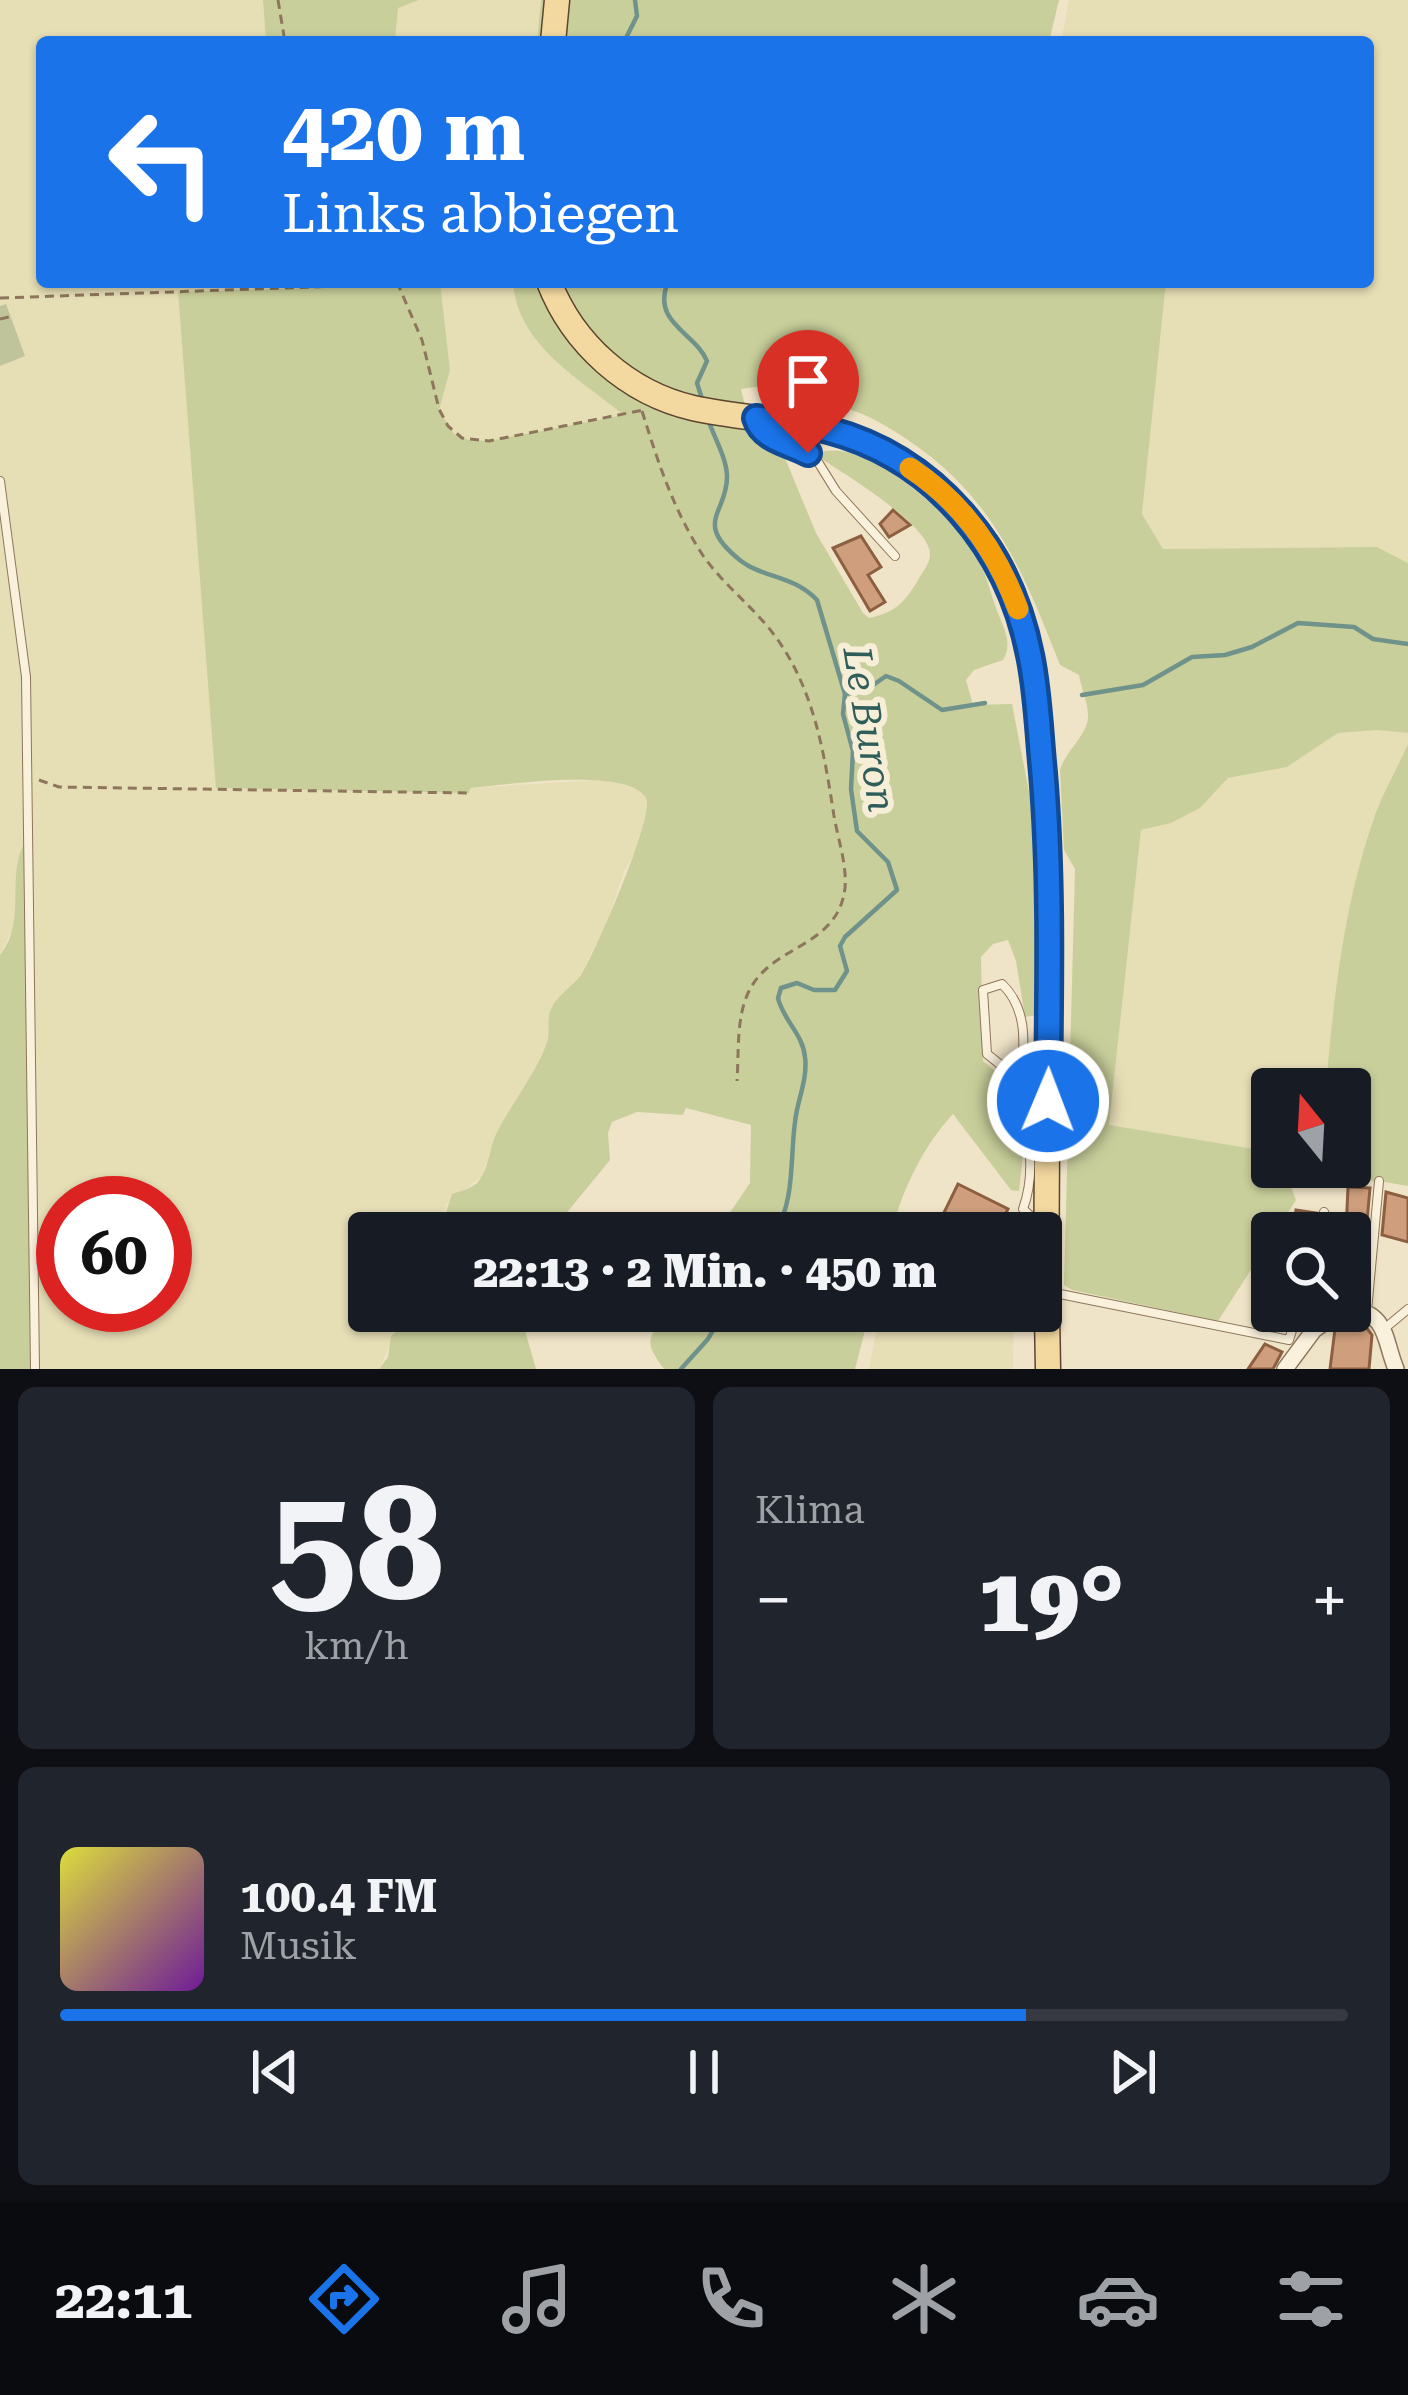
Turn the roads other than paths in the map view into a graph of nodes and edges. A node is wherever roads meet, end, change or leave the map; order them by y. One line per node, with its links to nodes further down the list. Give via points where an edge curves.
1 (557, 0): 2 (main road)
2 (554, 36)
3 (552, 288): 4 (main road, via 583,341 645,401)
4 (756, 418): 6 (lane, via 818,462); 10 (main road, via 830,430 918,472 987,545 1015,600 1034,678 1048,847)
5 (0, 481): 20 (lane, via 24,651)
6 (895, 556)
7 (1021, 1081): 7 (lane, via 1016,998 1002,984 983,990 987,1054); 9 (lane, via 1033,1162)
8 (1379, 1181): 11 (lane)
9 (1025, 1212)
10 (1046, 1212)
11 (1371, 1233)
12 (1062, 1294): 19 (lane)
13 (1408, 1309): 15 (lane)
14 (1371, 1319): 15 (street)
15 (1384, 1329): 23 (street)
16 (1047, 1332): 21 (main road)
17 (1296, 1332): 19 (lane)
18 (1311, 1332): 19 (street)
19 (1295, 1344): 22 (street)
20 (35, 1369)
21 (1048, 1369)
22 (1285, 1369)
23 (1396, 1369)

